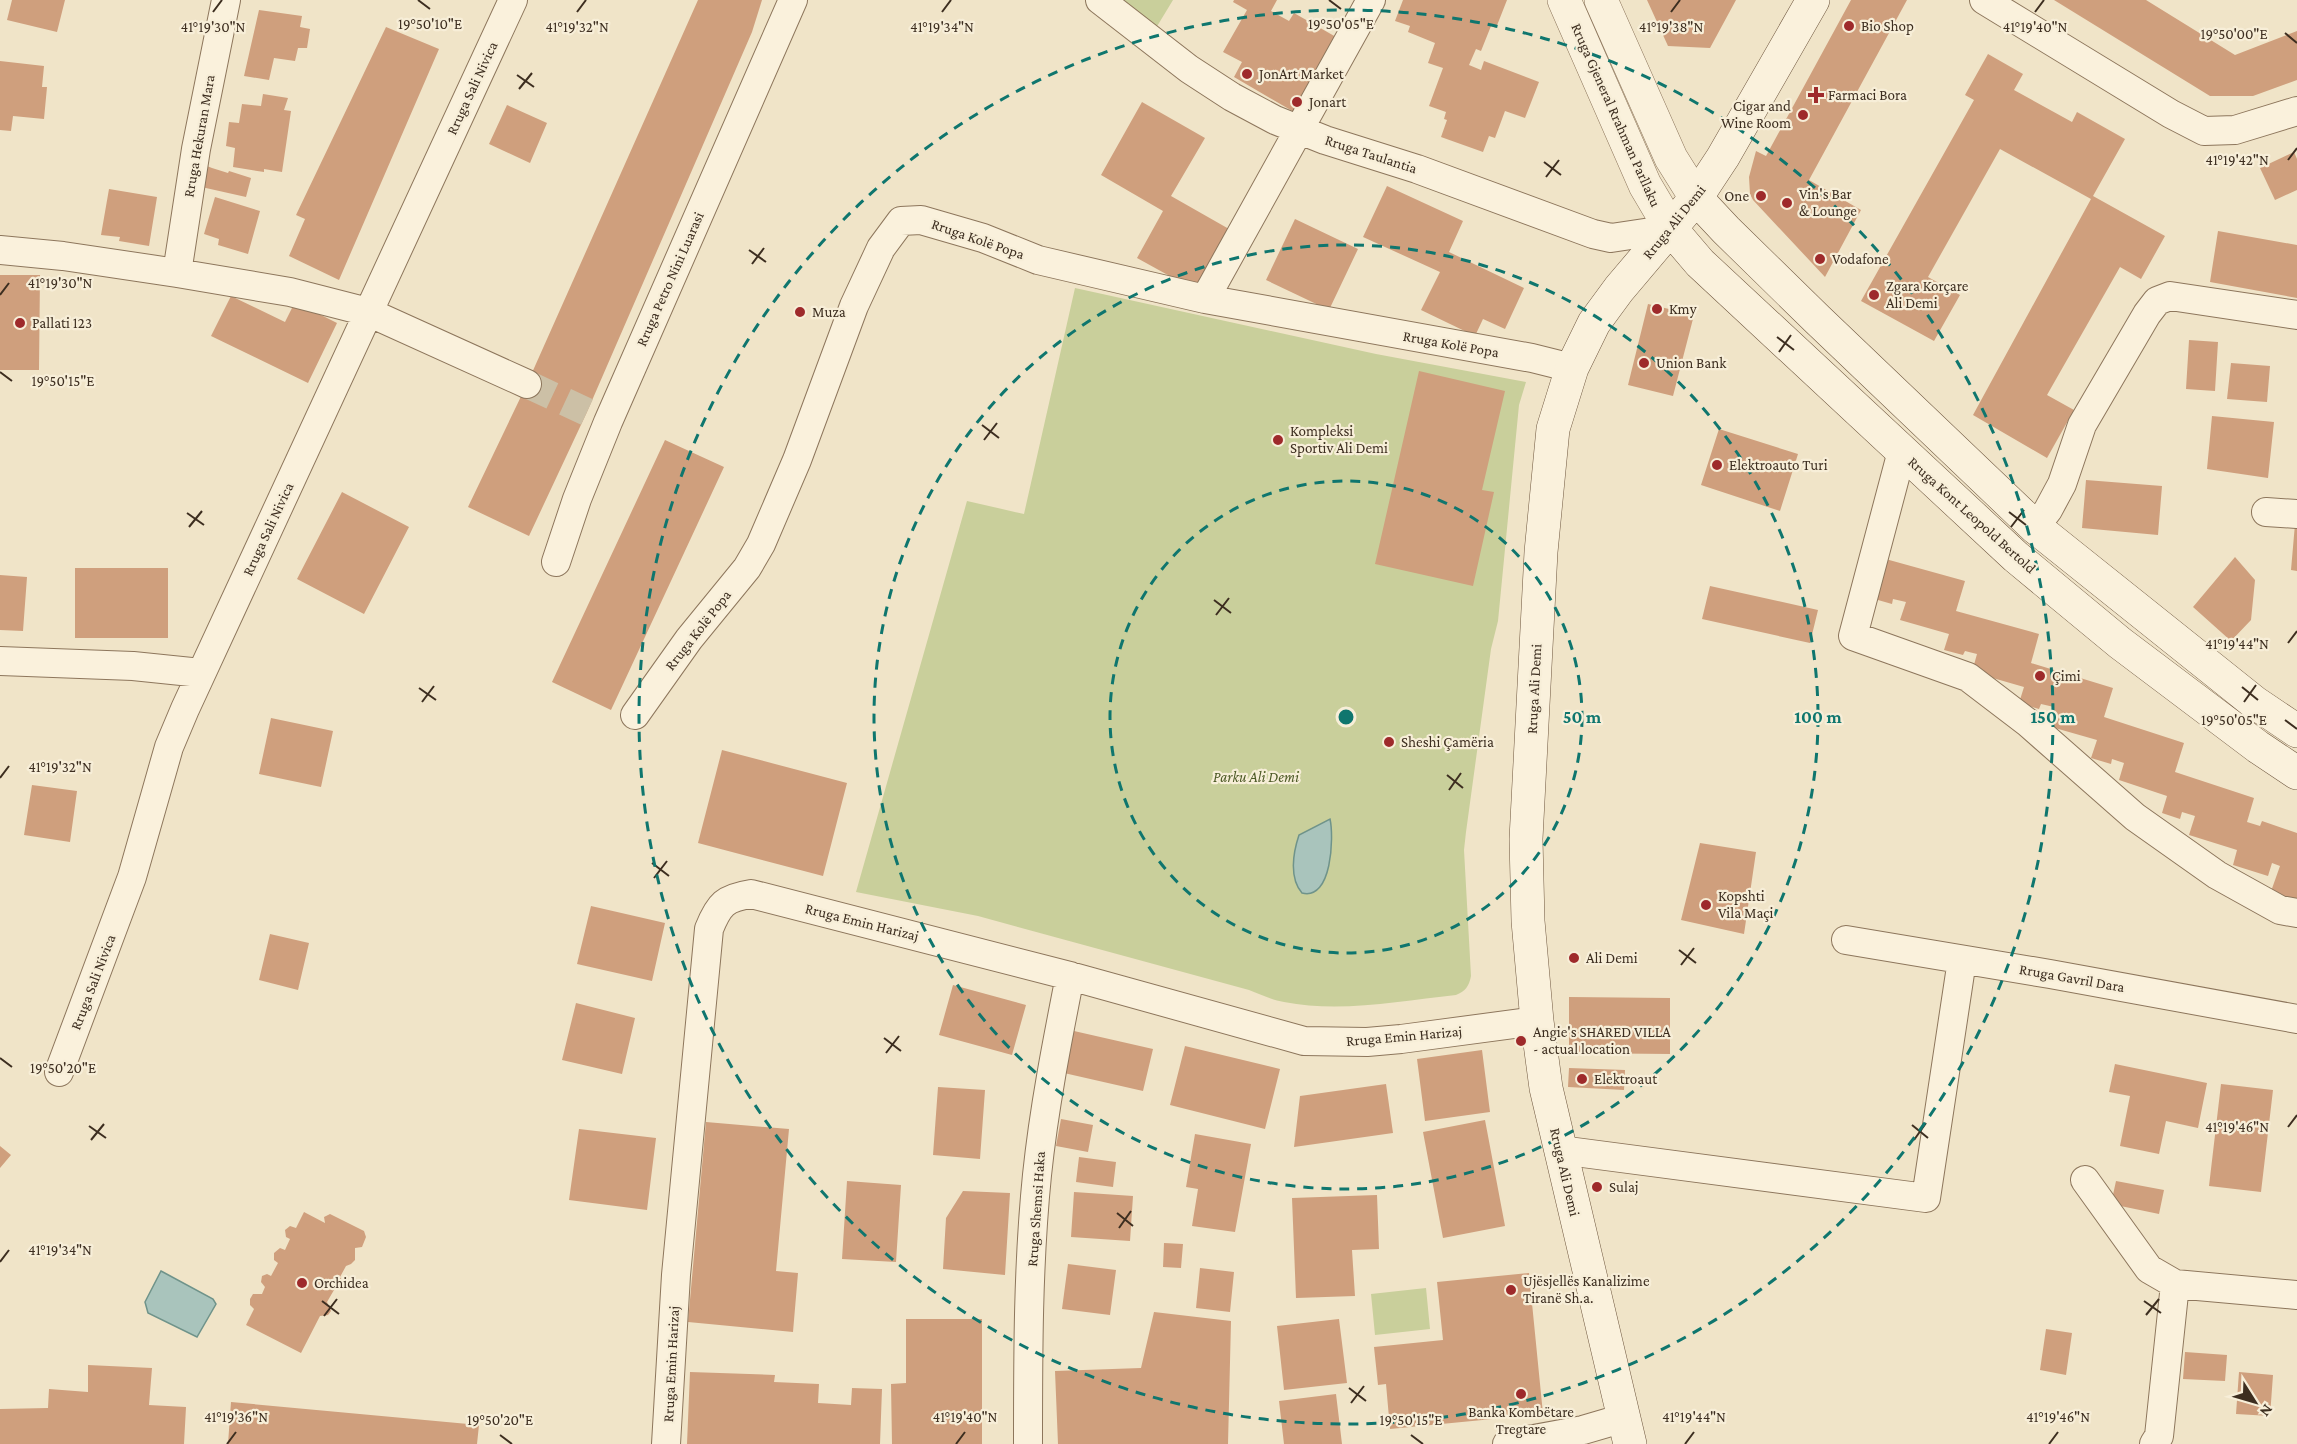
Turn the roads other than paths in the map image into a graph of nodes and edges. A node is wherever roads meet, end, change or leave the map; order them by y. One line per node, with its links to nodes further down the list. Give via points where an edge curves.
1 (226, 0): 15 (street, Rruga Hekuran Mara, via 196,149)
2 (513, 0): 17 (street, Rruga Sali Nivica)
3 (793, 0): 25 (street, Rruga Petro Nini Luarasi, via 598,417)
4 (1100, 0): 11 (street, Rruga Taulantia, via 1214,86)
5 (1371, 0): 11 (street)
6 (1564, 0): 13 (main road, Rruga Gjeneral Rrahman Parllaku, via 1645,185)
7 (1601, 0): 12 (main road, via 1671,158)
8 (1813, 0): 12 (main road, Rruga Ali Demi)
9 (1984, 0): 10 (street, via 2204,131 2235,130)
10 (2297, 111)
11 (1300, 131): 13 (street, Rruga Taulantia, via 1593,234 1611,238); 16 (street)
12 (1696, 198): 13 (main road, Rruga Ali Demi); 24 (main road)
13 (1671, 229): 19 (main road, Rruga Ali Demi, via 1605,307); 21 (main road, Rruga Kont Leopold Bertold, via 1700,263)
14 (0, 250): 15 (street)
15 (177, 273): 17 (street, via 290,292)
16 (1205, 299): 19 (street, Rruga Kolë Popa); 28 (street, Rruga Kolë Popa, via 1038,260 983,238 921,220 901,221 881,248 854,306 761,544 747,568)
17 (368, 312): 20 (street); 27 (street, Rruga Sali Nivica)
18 (2297, 315): 24 (street, via 2170,296 2157,301 2082,424 2062,484)
19 (1572, 368): 36 (main road, Rruga Ali Demi, via 1553,429 1541,552 1525,860)
20 (527, 384)
21 (1902, 451): 30 (main road, Rruga Kont Leopold Bertold, via 2016,557 2120,643); 31 (street, via 1853,636 1968,677 2027,722 2135,817 2217,875 2280,910)
22 (2266, 512): 23 (street)
23 (2297, 514)
24 (2035, 527): 29 (main road, via 2254,702)
25 (556, 562)
26 (0, 661): 27 (street)
27 (201, 673): 37 (street, Rruga Sali Nivica, via 169,747 132,877)
28 (635, 714)
29 (2297, 731)
30 (2297, 772)
31 (2297, 913)
32 (1846, 940): 33 (street, Rruga Gavril Dara)
33 (1962, 960): 35 (street, Rruga Gavril Dara); 38 (street, via 1926,1198)
34 (1070, 976): 36 (street, Rruga Emin Harizaj, via 1304,1041 1367,1042); 43 (street, Rruga Emin Harizaj, via 751,894 731,897 716,912 709,929 676,1275); 44 (street, Rruga Shemsi Haka, via 1037,1176 1028,1329)
35 (2297, 1019)
36 (1537, 1021): 38 (main road, Rruga Ali Demi)
37 (59, 1072)
38 (1560, 1150): 42 (main road, Rruga Ali Demi)
39 (2085, 1180): 40 (street, via 2149,1269)
40 (2175, 1284): 41 (street); 46 (street, via 2159,1436)
41 (2297, 1295)
42 (1627, 1431): 45 (street, via 1583,1430)
43 (666, 1444)
44 (1028, 1444)
45 (1507, 1444)
46 (2154, 1444)

